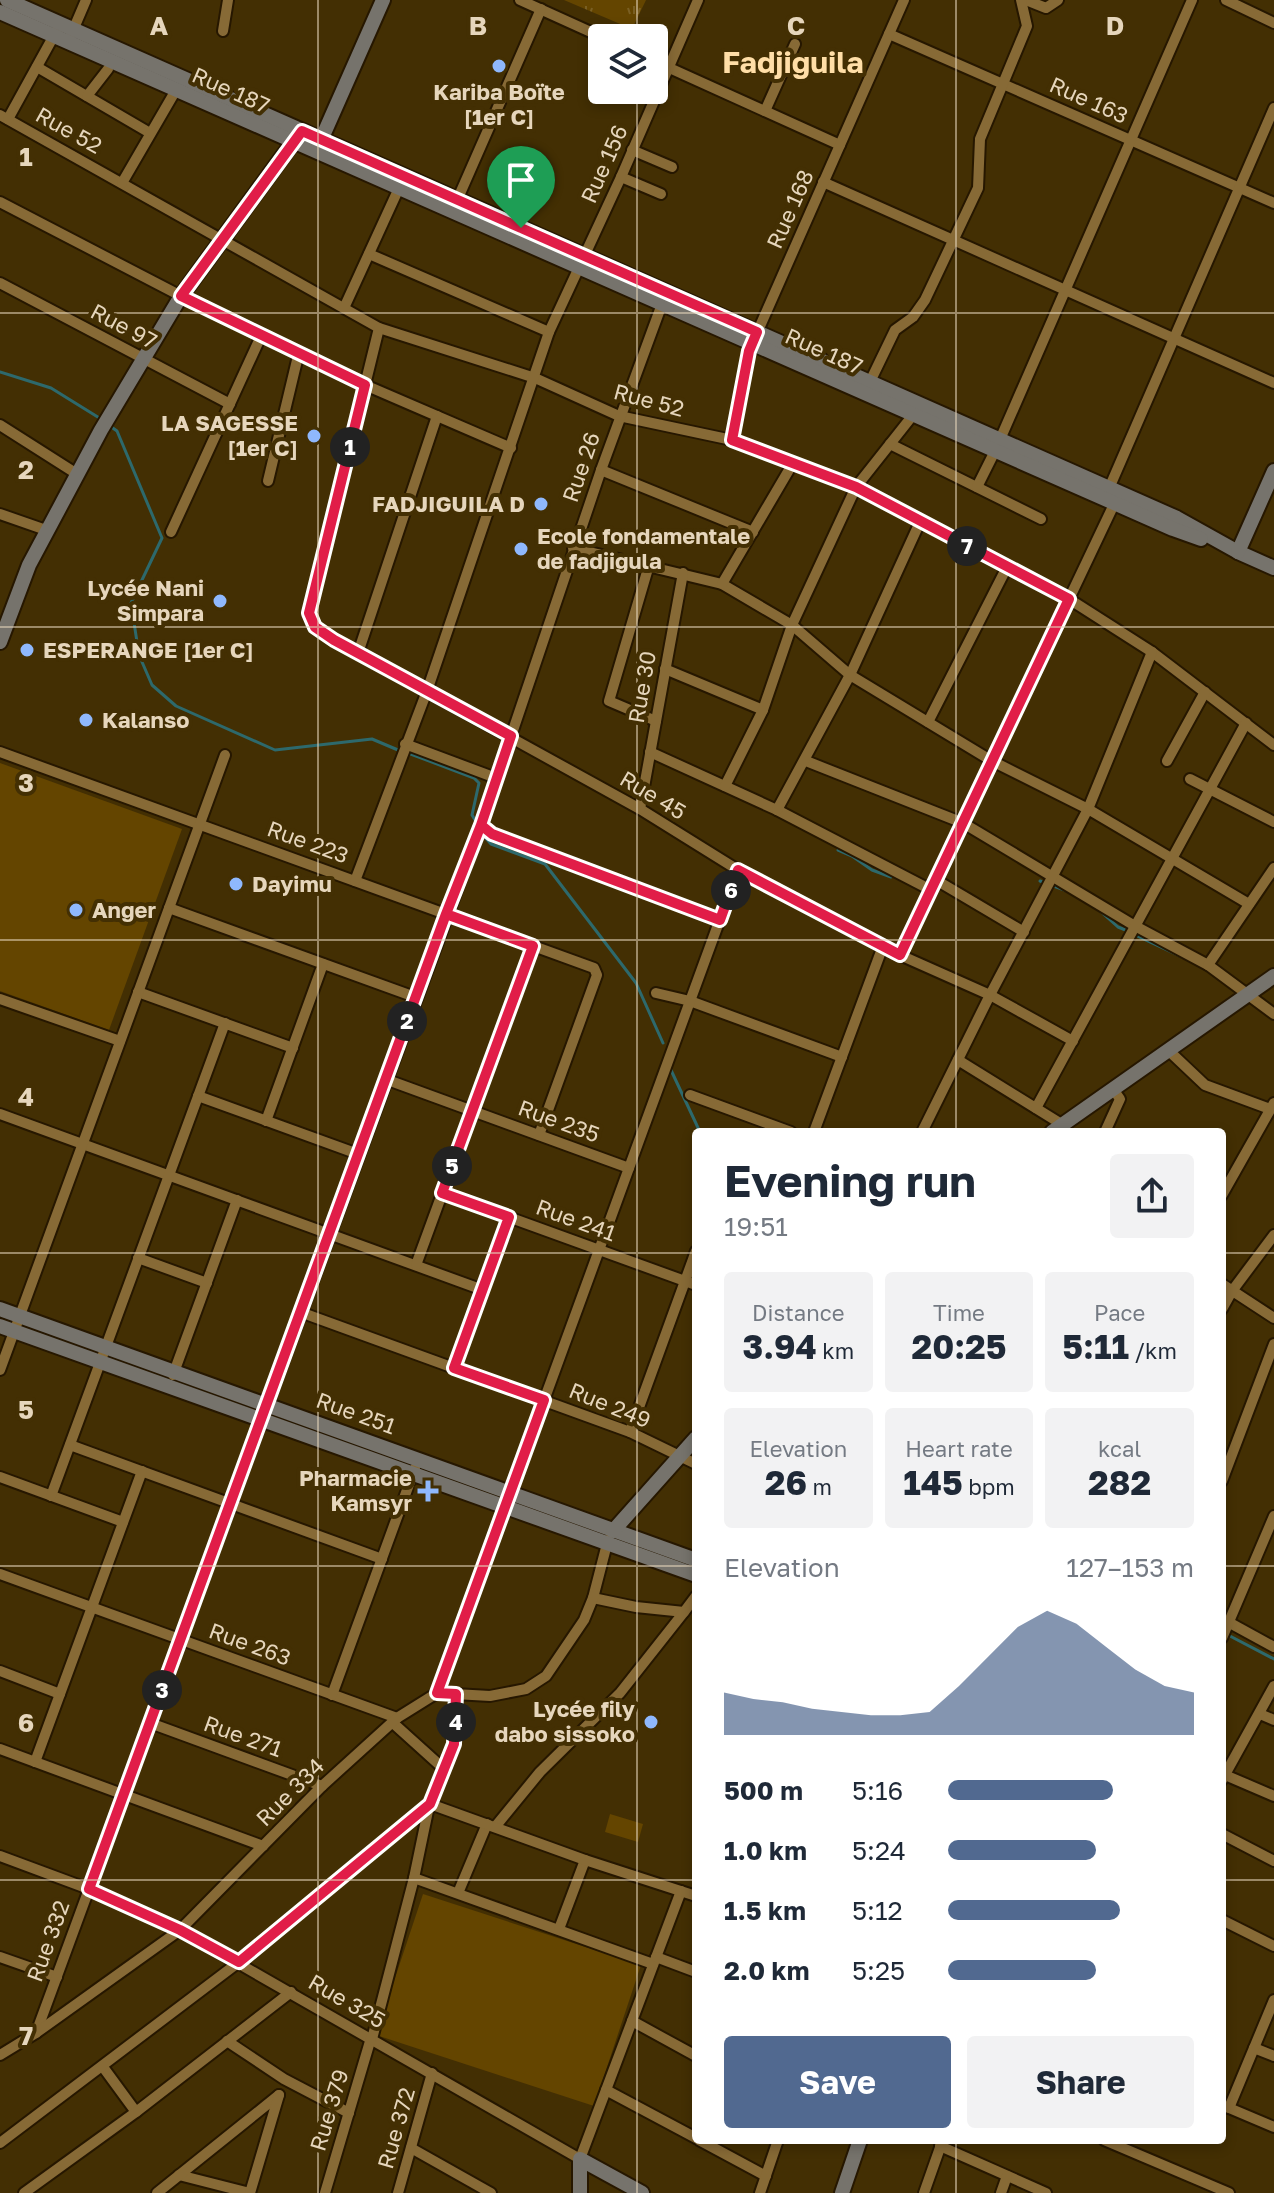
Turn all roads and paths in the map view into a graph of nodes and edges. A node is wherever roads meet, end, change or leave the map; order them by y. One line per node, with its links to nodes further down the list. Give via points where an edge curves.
1 (7, 0): 18 (street, Rue 187)
2 (86, 0): 18 (street)
3 (228, 0): 16 (street)
4 (372, 0): 33 (street)
5 (383, 0): 33 (street)
6 (520, 0): 13 (street)
7 (698, 0): 22 (street, Rue 156)
8 (904, 0): 19 (street, Rue 168)
9 (1024, 0): 10 (street, via 1046,8); 24 (street, via 1027,26)
10 (1058, 0)
11 (1192, 0): 32 (street)
12 (1226, 0): 15 (street)
13 (541, 9): 17 (street); 45 (street)
14 (0, 12): 18 (street, Rue 187)
15 (1274, 23)
16 (223, 31)
17 (588, 31)
18 (64, 33): 21 (street); 25 (street, Rue 187); 33 (street, Rue 187)
19 (889, 34): 24 (street, Rue 163); 34 (street, Rue 168)
20 (795, 44): 29 (street)
21 (37, 67): 26 (street); 30 (street)
22 (668, 67): 29 (street)
23 (108, 69): 26 (street)
24 (1005, 85): 32 (street, Rue 163); 47 (street, via 980,139 978,188)
25 (176, 90): 31 (street); 33 (street, Rue 187)
26 (87, 96): 31 (street)
27 (652, 104): 35 (street, Rue 156)
28 (1274, 108): 41 (street)
29 (765, 111): 34 (street)
30 (4, 117): 39 (street, Rue 52)
31 (150, 133): 39 (street)
32 (1131, 140): 41 (street, Rue 163); 51 (street)
33 (309, 141): 40 (street, Rue 187); 45 (street, Rue 187); 46 (street)
34 (840, 145): 38 (street, Rue 168)
35 (632, 150): 36 (street); 37 (street, Rue 156)
36 (672, 167)
37 (621, 177): 42 (street); 49 (street, Rue 156)
38 (823, 182): 47 (street); 58 (street, Rue 168)
39 (122, 183): 46 (street, Rue 52)
40 (399, 188): 45 (street, Rue 187); 48 (street)
41 (1240, 188): 44 (street, Rue 163); 59 (street)
42 (661, 194)
43 (0, 202): 52 (street)
44 (1274, 203)
45 (455, 206): 49 (street, Rue 187)
46 (221, 239): 52 (street); 54 (street, Rue 52)
47 (954, 240): 51 (street); 65 (street, via 925,300 895,330)
48 (369, 254): 54 (street); 56 (street)
49 (582, 262): 53 (street, Rue 187); 56 (street, Rue 156); 58 (street, Rue 187)
50 (0, 283): 61 (street, Rue 97)
51 (1065, 290): 59 (street); 73 (street)
52 (181, 296): 57 (street); 61 (street)
53 (662, 304): 58 (street, Rue 187); 69 (street, Rue 26)
54 (344, 308): 55 (street, Rue 52)
55 (379, 328): 62 (street, Rue 52); 64 (street)
56 (549, 332): 62 (street, Rue 156)
57 (262, 334): 60 (street); 66 (street)
58 (755, 338): 65 (street, Rue 187); 71 (street, Rue 168)
59 (1175, 339): 63 (street); 82 (street)
60 (299, 352): 64 (street); 79 (street)
61 (143, 359): 66 (street, Rue 97); 77 (street)
62 (535, 378): 69 (street, Rue 52); 74 (street, Rue 156)
63 (1274, 383)
64 (365, 385): 68 (street); 100 (street, Rue 45, via 309,613 315,627)
65 (867, 387): 67 (street, Rue 187); 73 (street, Rue 187)
66 (230, 404): 87 (street)
67 (913, 415): 72 (street); 73 (street, Rue 187)
68 (437, 416): 74 (street); 100 (street)
69 (619, 416): 71 (street, Rue 52); 76 (street, Rue 26)
70 (0, 425): 77 (street)
71 (732, 440): 75 (street, Rue 52)
72 (890, 444): 80 (street); 81 (street)
73 (998, 445): 81 (street); 82 (street, Rue 187)
74 (511, 448): 103 (street, Rue 156)
75 (793, 463): 80 (street, Rue 52); 88 (street)
76 (601, 470): 88 (street); 89 (street, Rue 26)
77 (77, 474): 86 (street)
78 (1273, 475): 90 (street)
79 (268, 481)
80 (856, 487): 85 (street, Rue 52); 97 (street)
81 (977, 487): 84 (street)
82 (1112, 496): 90 (street, Rue 187, via 1173,529); 96 (street)
83 (0, 514): 86 (street)
84 (1041, 519)
85 (920, 522): 92 (street, Rue 52); 102 (street)
86 (46, 530): 98 (street)
87 (171, 532)
88 (753, 532): 95 (street)
89 (573, 548): 91 (street); 109 (street, Rue 26)
90 (1238, 552): 93 (street, Rue 187)
91 (649, 565): 94 (street); 106 (street, via 609,701)
92 (1007, 567): 96 (street, Rue 52); 107 (street)
93 (1274, 568)
94 (683, 573): 95 (street); 101 (street, Rue 30)
95 (722, 584): 97 (street)
96 (1069, 599): 99 (street, Rue 52); 116 (street)
97 (792, 625): 102 (street); 105 (street)
98 (0, 642)
99 (1152, 652): 104 (street, Rue 52); 123 (street)
100 (358, 653): 103 (street, Rue 45)
101 (665, 669): 105 (street); 106 (street, Rue 30)
102 (850, 675): 107 (street); 115 (street)
103 (427, 691): 109 (street, Rue 45); 110 (street, Rue 156)
104 (1205, 692): 108 (street, Rue 52); 117 (street)
105 (763, 710): 120 (street)
106 (656, 721): 113 (street, Rue 30)
107 (928, 722): 116 (street)
108 (1246, 723): 111 (street, Rue 52); 121 (street)
109 (511, 736): 118 (street, Rue 332); 122 (street, Rue 45)
110 (405, 744): 118 (street); 133 (street, Rue 156)
111 (1274, 745)
112 (0, 752): 127 (street, Rue 223)
113 (650, 752): 120 (street); 122 (street, Rue 30)
114 (225, 755): 127 (street)
115 (806, 761): 124 (street); 126 (street)
116 (992, 761): 123 (street); 126 (street)
117 (1167, 761)
118 (496, 778): 128 (street, Rue 332)
119 (1190, 779): 121 (street)
120 (725, 786): 124 (street)
121 (1209, 789): 125 (street); 129 (street)
122 (640, 809): 131 (street, Rue 45)
123 (1088, 809): 129 (street); 132 (street)
124 (777, 810): 134 (street)
125 (1274, 822)
126 (963, 823): 132 (street); 134 (street)
127 (200, 824): 133 (street, Rue 223); 136 (street)
128 (481, 825): 137 (street, Rue 332); 138 (street, via 492,834)
129 (1172, 858): 135 (street); 139 (street)
130 (1274, 868): 135 (street)
131 (738, 870): 138 (street); 142 (street, Rue 45)
132 (1053, 876): 139 (street); 140 (street)
133 (355, 881): 137 (street, Rue 223)
134 (934, 885): 140 (street); 143 (street)
135 (1249, 904): 145 (street)
136 (169, 908): 144 (street); 147 (street)
137 (446, 914): 141 (street, Rue 223); 151 (street, Rue 332)
138 (720, 920): 153 (street)
139 (1135, 926): 145 (street); 157 (street)
140 (1024, 932): 150 (street)
141 (533, 946): 168 (street); 176 (street, Rue 223, via 594,968 597,975)
142 (883, 946): 143 (street, Rue 45); 160 (street)
143 (900, 955): 150 (street, Rue 45)
144 (323, 964): 151 (street); 158 (street)
145 (1208, 965): 149 (street)
146 (1274, 976): 149 (street)
147 (138, 992): 155 (street); 156 (street)
148 (656, 993): 153 (street)
149 (1246, 994): 154 (street); 159 (street)
150 (990, 995): 157 (street, Rue 45); 161 (street)
151 (415, 997): 162 (street, Rue 332)
152 (0, 999): 156 (street)
153 (690, 1001): 160 (street); 179 (street)
154 (1274, 1014)
155 (225, 1023): 158 (street); 165 (street)
156 (120, 1041): 177 (street)
157 (1073, 1041): 167 (street)
158 (293, 1048): 170 (street)
159 (1168, 1050): 163 (street); 166 (street, via 1205,1085)
160 (842, 1057): 172 (street)
161 (958, 1060): 167 (street); 173 (street)
162 (385, 1079): 168 (street, Rue 235); 178 (street, Rue 332)
163 (1116, 1094): 174 (street); 175 (street)
164 (690, 1095): 171 (street)
165 (198, 1096): 170 (street); 180 (street)
166 (1272, 1106): 181 (street)
167 (1036, 1108): 174 (street)
168 (473, 1111): 176 (street, Rue 235); 182 (street)
169 (0, 1114): 177 (street)
170 (266, 1121): 178 (street)
171 (780, 1128)
172 (815, 1128)
173 (924, 1128)
174 (1057, 1128)
175 (1106, 1128)
176 (539, 1135): 179 (street, Rue 235)
177 (82, 1144): 180 (street); 196 (street)
178 (358, 1154): 185 (street, Rue 332)
179 (629, 1168): 187 (street)
180 (169, 1175): 183 (street); 188 (street)
181 (1226, 1188)
182 (442, 1193): 184 (street, Rue 241); 189 (street)
183 (237, 1200): 185 (street); 190 (street)
184 (509, 1217): 187 (street, Rue 241); 193 (street)
185 (329, 1234): 189 (street); 195 (street, Rue 332)
186 (1274, 1235): 192 (street)
187 (599, 1250): 191 (street, Rue 241); 207 (street)
188 (138, 1258): 190 (street); 201 (street)
189 (416, 1265): 193 (street)
190 (207, 1283): 205 (street)
191 (691, 1283): 210 (street)
192 (1227, 1287): 197 (street)
193 (483, 1290): 203 (street)
194 (0, 1309): 196 (street, Rue 251)
195 (300, 1312): 203 (street, Rue 249); 208 (street, Rue 332)
196 (21, 1316): 199 (street); 201 (street, Rue 251)
197 (1274, 1318)
198 (0, 1326): 199 (street, Rue 251)
199 (15, 1331): 202 (street, Rue 251); 204 (street)
200 (1274, 1344): 213 (street)
201 (108, 1346): 202 (street); 205 (street, Rue 251)
202 (102, 1363): 206 (street, Rue 251); 212 (street)
203 (454, 1368): 207 (street, Rue 249)
204 (0, 1370)
205 (175, 1371): 206 (street); 208 (street, Rue 251)
206 (169, 1387): 209 (street, Rue 251)
207 (544, 1400): 210 (street, Rue 249); 221 (street)
208 (266, 1404): 209 (street, Rue 332); 215 (street, Rue 251)
209 (260, 1420): 218 (street, Rue 251); 222 (street, Rue 332)
210 (630, 1432): 214 (street, Rue 249)
211 (692, 1442): 214 (street)
212 (70, 1445): 217 (street); 220 (street)
213 (1227, 1451)
214 (678, 1457): 216 (street, Rue 249); 225 (street)
215 (419, 1459): 218 (street); 221 (street, Rue 251)
216 (692, 1462)
217 (142, 1471): 222 (street); 224 (street)
218 (413, 1474): 221 (street, Rue 251); 226 (street)
219 (0, 1477): 220 (street)
220 (51, 1496): 224 (street)
221 (508, 1499): 225 (street, Rue 251); 239 (street)
222 (230, 1503): 226 (street); 235 (street, Rue 332)
223 (1274, 1516): 234 (street)
224 (123, 1522): 232 (street)
225 (610, 1537): 227 (street, Rue 251); 228 (street, Rue 251); 230 (street)
226 (382, 1559): 242 (street)
227 (692, 1559)
228 (692, 1573)
229 (0, 1574): 232 (street, Rue 263)
230 (593, 1598): 233 (street); 241 (street, via 546,1676 526,1689 490,1696)
231 (692, 1601): 233 (street)
232 (92, 1607): 235 (street, Rue 263); 240 (street)
233 (684, 1612): 256 (street, via 620,1693)
234 (1226, 1632): 236 (street)
235 (180, 1639): 242 (street, Rue 263); 246 (street, Rue 332)
236 (1274, 1647)
237 (0, 1671): 240 (street)
238 (1274, 1686): 243 (street)
239 (437, 1693): 241 (street); 244 (street, Rue 334)
240 (60, 1694): 248 (street)
241 (456, 1694): 249 (street, Rue 379, via 454,1744)
242 (332, 1695): 244 (street, Rue 263)
243 (1260, 1714): 245 (street); 250 (street)
244 (395, 1720): 249 (street); 252 (street, Rue 334)
245 (1274, 1720)
246 (150, 1723): 252 (street, Rue 271); 253 (street, Rue 332)
247 (0, 1749): 248 (street)
248 (35, 1762): 253 (street)
249 (444, 1769): 255 (street, Rue 379)
250 (1226, 1774)
251 (1226, 1779): 254 (street)
252 (322, 1786): 258 (street, Rue 334)
253 (124, 1794): 258 (street); 263 (street, Rue 332)
254 (1274, 1796)
255 (430, 1804): 256 (street); 262 (street, Rue 379); 273 (street)
256 (491, 1826): 260 (street); 265 (street)
257 (1226, 1836): 261 (street)
258 (263, 1846): 269 (street, Rue 334)
259 (0, 1856): 263 (street, Rue 325)
260 (585, 1860): 264 (street); 268 (street)
261 (1274, 1861)
262 (414, 1878): 265 (street); 280 (street, Rue 379)
263 (89, 1889): 269 (street, Rue 325); 275 (street, Rue 332)
264 (681, 1891): 266 (street); 272 (street)
265 (458, 1893): 268 (street)
266 (692, 1895)
267 (1226, 1922): 270 (street)
268 (559, 1929): 272 (street)
269 (180, 1930): 273 (street, Rue 325); 279 (street, Rue 334)
270 (1274, 1946)
271 (0, 1957): 275 (street)
272 (655, 1960): 274 (street); 278 (street)
273 (239, 1962): 276 (street, Rue 325); 286 (street)
274 (692, 1971)
275 (57, 1977): 279 (street, Rue 332)
276 (291, 1992): 280 (street, Rue 325); 281 (street)
277 (1274, 2000): 282 (street)
278 (632, 2021): 283 (street); 289 (street)
279 (36, 2033): 284 (street, Rue 334)
280 (372, 2038): 287 (street, Rue 325); 293 (street, Rue 379)
281 (227, 2041): 288 (street); 292 (street)
282 (1254, 2048): 285 (street); 291 (street)
283 (692, 2054)
284 (0, 2055)
285 (1274, 2056)
286 (103, 2067): 292 (street); 296 (street)
287 (432, 2073): 303 (street, Rue 372); 304 (street, Rue 325)
288 (284, 2079): 290 (street); 293 (street)
289 (606, 2090): 295 (street); 304 (street)
290 (279, 2095): 305 (street); 311 (street)
291 (1226, 2107): 294 (street)
292 (136, 2112): 309 (street)
293 (349, 2113): 312 (street, Rue 379)
294 (1274, 2127)
295 (692, 2136)
296 (0, 2143)
297 (707, 2144): 306 (street)
298 (777, 2144): 306 (street)
299 (859, 2144): 318 (street)
300 (941, 2144): 319 (street)
301 (943, 2144): 307 (street)
302 (1112, 2144): 308 (street)
303 (411, 2148): 313 (street, Rue 372); 314 (street)
304 (580, 2159): 315 (street); 316 (street)
305 (179, 2175): 310 (street); 311 (street)
306 (766, 2176): 317 (street)
307 (1007, 2176): 320 (street); 321 (street)
308 (1205, 2188): 322 (street)
309 (24, 2193)
310 (157, 2193)
311 (250, 2193)
312 (325, 2193)
313 (398, 2193)
314 (491, 2193)
315 (580, 2193)
316 (642, 2193)
317 (760, 2193)
318 (842, 2193)
319 (924, 2193)
320 (1001, 2193)
321 (1046, 2193)
322 (1229, 2193)

